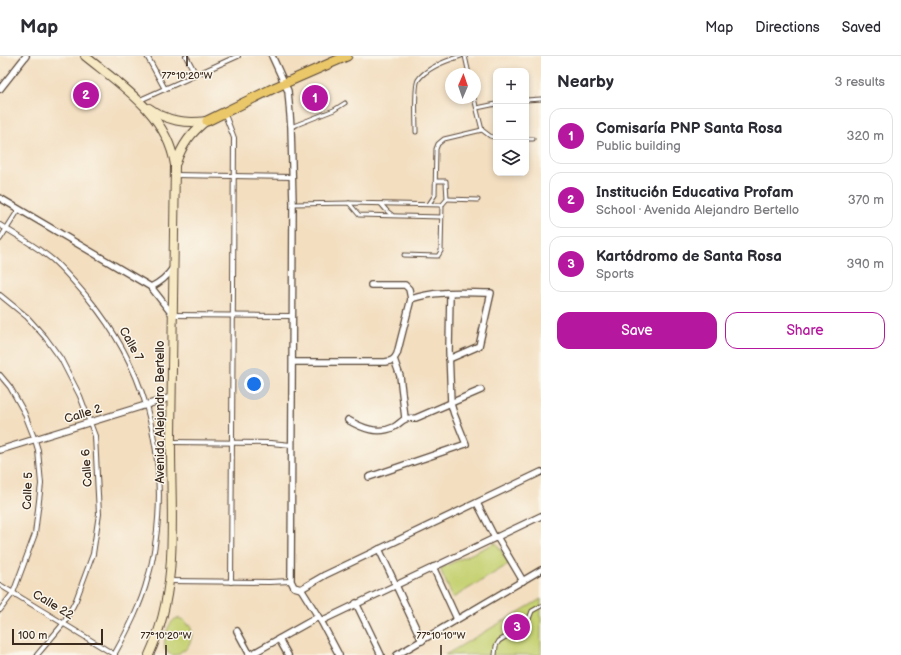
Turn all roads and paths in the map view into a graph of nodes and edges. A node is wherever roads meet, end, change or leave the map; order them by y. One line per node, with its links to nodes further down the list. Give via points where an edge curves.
1 (26, 56): 15 (street)
2 (85, 56): 18 (main road, Avenida Alejandro Bertello)
3 (147, 56): 16 (street)
4 (186, 56): 13 (street)
5 (224, 56): 11 (street)
6 (238, 56): 11 (street)
7 (272, 56): 14 (street)
8 (347, 56): 14 (main road, Avenida Alejandro Bertello)
9 (461, 56): 28 (lane, via 429,70 418,79)
10 (464, 56): 12 (lane)
11 (226, 61): 13 (street)
12 (467, 68)
13 (196, 75): 16 (street)
14 (285, 83): 24 (main road, Avenida Alejandro Bertello); 26 (street)
15 (0, 89)
16 (165, 89): 18 (street)
17 (541, 99): 19 (lane)
18 (140, 100): 25 (main road, Avenida Alejandro Bertello, via 165,118 178,122); 32 (main road, Avenida Alejandro Bertello, via 166,134)
19 (529, 100)
20 (345, 103): 26 (lane)
21 (476, 104): 23 (lane)
22 (493, 105): 23 (lane)
23 (477, 108): 27 (lane)
24 (224, 112): 25 (main road, Avenida Alejandro Bertello); 34 (street, via 234,138)
25 (207, 121): 32 (main road, Avenida Alejandro Bertello, via 186,140)
26 (291, 127): 35 (street)
27 (482, 130): 29 (lane); 36 (lane, via 444,139 438,144)
28 (416, 132)
29 (493, 137)
30 (529, 139): 31 (lane)
31 (533, 139)
32 (175, 166): 33 (main road, Avenida Alejandro Bertello)
33 (175, 175): 34 (street); 52 (main road, Avenida Alejandro Bertello)
34 (234, 176): 35 (street); 59 (street)
35 (292, 177): 41 (street)
36 (436, 181): 38 (lane, via 446,181); 43 (lane, via 435,195)
37 (0, 198): 45 (street)
38 (447, 199): 39 (lane); 44 (lane)
39 (478, 200)
40 (349, 203): 41 (lane); 42 (lane); 46 (lane, via 359,215)
41 (293, 204): 60 (street)
42 (381, 204): 43 (lane); 46 (lane)
43 (429, 204): 44 (lane)
44 (442, 205): 47 (lane)
45 (19, 209): 49 (street); 54 (street)
46 (394, 216): 47 (lane)
47 (442, 216): 51 (lane, via 441,251 438,256)
48 (0, 225): 49 (street, Calle 7)
49 (6, 229): 50 (street); 68 (street, Calle 7, via 53,260 98,310 116,335 134,370)
50 (0, 239)
51 (404, 256)
52 (173, 268): 54 (street, via 167,277); 58 (main road, Avenida Alejandro Bertello)
53 (371, 285): 57 (street, via 405,285 409,289)
54 (151, 287): 58 (street)
55 (450, 293): 57 (street, via 428,294); 62 (street); 62 (street, via 491,293 479,346)
56 (0, 295): 71 (street, Calle 6, via 27,317 61,359)
57 (411, 299): 61 (street)
58 (172, 315): 59 (street); 66 (main road, Avenida Alejandro Bertello)
59 (233, 316): 60 (street); 74 (street)
60 (292, 316): 63 (street)
61 (394, 359): 63 (street, via 385,362); 69 (street, via 400,376)
62 (449, 360): 67 (street)
63 (293, 362): 75 (street)
64 (0, 375): 72 (street, Calle 5, via 24,412)
65 (481, 390): 67 (street)
66 (172, 397): 68 (street, Calle 2); 73 (main road, Avenida Alejandro Bertello)
67 (451, 404): 69 (street, via 416,418); 78 (street, via 466,444)
68 (147, 405): 71 (street, Calle 2); 103 (street, Calle 7, via 158,465 159,495 154,554 149,577 135,615)
69 (406, 418): 70 (street, via 384,431 361,428)
70 (348, 420)
71 (91, 423): 72 (street, Calle 2); 98 (street, Calle 6, via 95,436 100,514 86,578)
72 (35, 440): 76 (street, Calle 2); 92 (street, Calle 5, via 40,484 35,534)
73 (171, 442): 74 (street); 85 (main road, Avenida Alejandro Bertello)
74 (232, 442): 75 (street); 88 (street)
75 (291, 445): 86 (street)
76 (0, 450)
77 (541, 472): 79 (street)
78 (369, 477)
79 (477, 503): 81 (street); 82 (street)
80 (541, 516): 81 (street)
81 (496, 537): 83 (street); 87 (street)
82 (379, 549): 90 (street); 91 (street)
83 (433, 567): 90 (street); 97 (street)
84 (541, 570): 87 (street)
85 (170, 581): 88 (street); 104 (main road, Avenida Alejandro Bertello, via 161,622)
86 (291, 581): 88 (street); 91 (street, via 294,586)
87 (523, 581): 97 (street)
88 (231, 582)
89 (0, 585): 92 (street, Calle 22)
90 (396, 585): 93 (street); 101 (street)
91 (301, 589): 96 (street)
92 (13, 593): 95 (street, Calle 5); 98 (street, Calle 22)
93 (356, 603): 96 (street); 108 (street)
94 (541, 606): 110 (lane, via 532,611 527,624 499,641)
95 (0, 610)
96 (320, 619): 100 (street); 107 (street)
97 (457, 620): 101 (street)
98 (64, 623): 102 (street, Calle 6); 103 (street, Calle 22)
99 (237, 631): 105 (street)
100 (279, 639): 105 (street); 106 (street)
101 (422, 640): 109 (street)
102 (37, 655)
103 (115, 655)
104 (149, 655)
105 (250, 655)
106 (288, 655)
107 (339, 655)
108 (381, 655)
109 (396, 655)
110 (495, 655)

